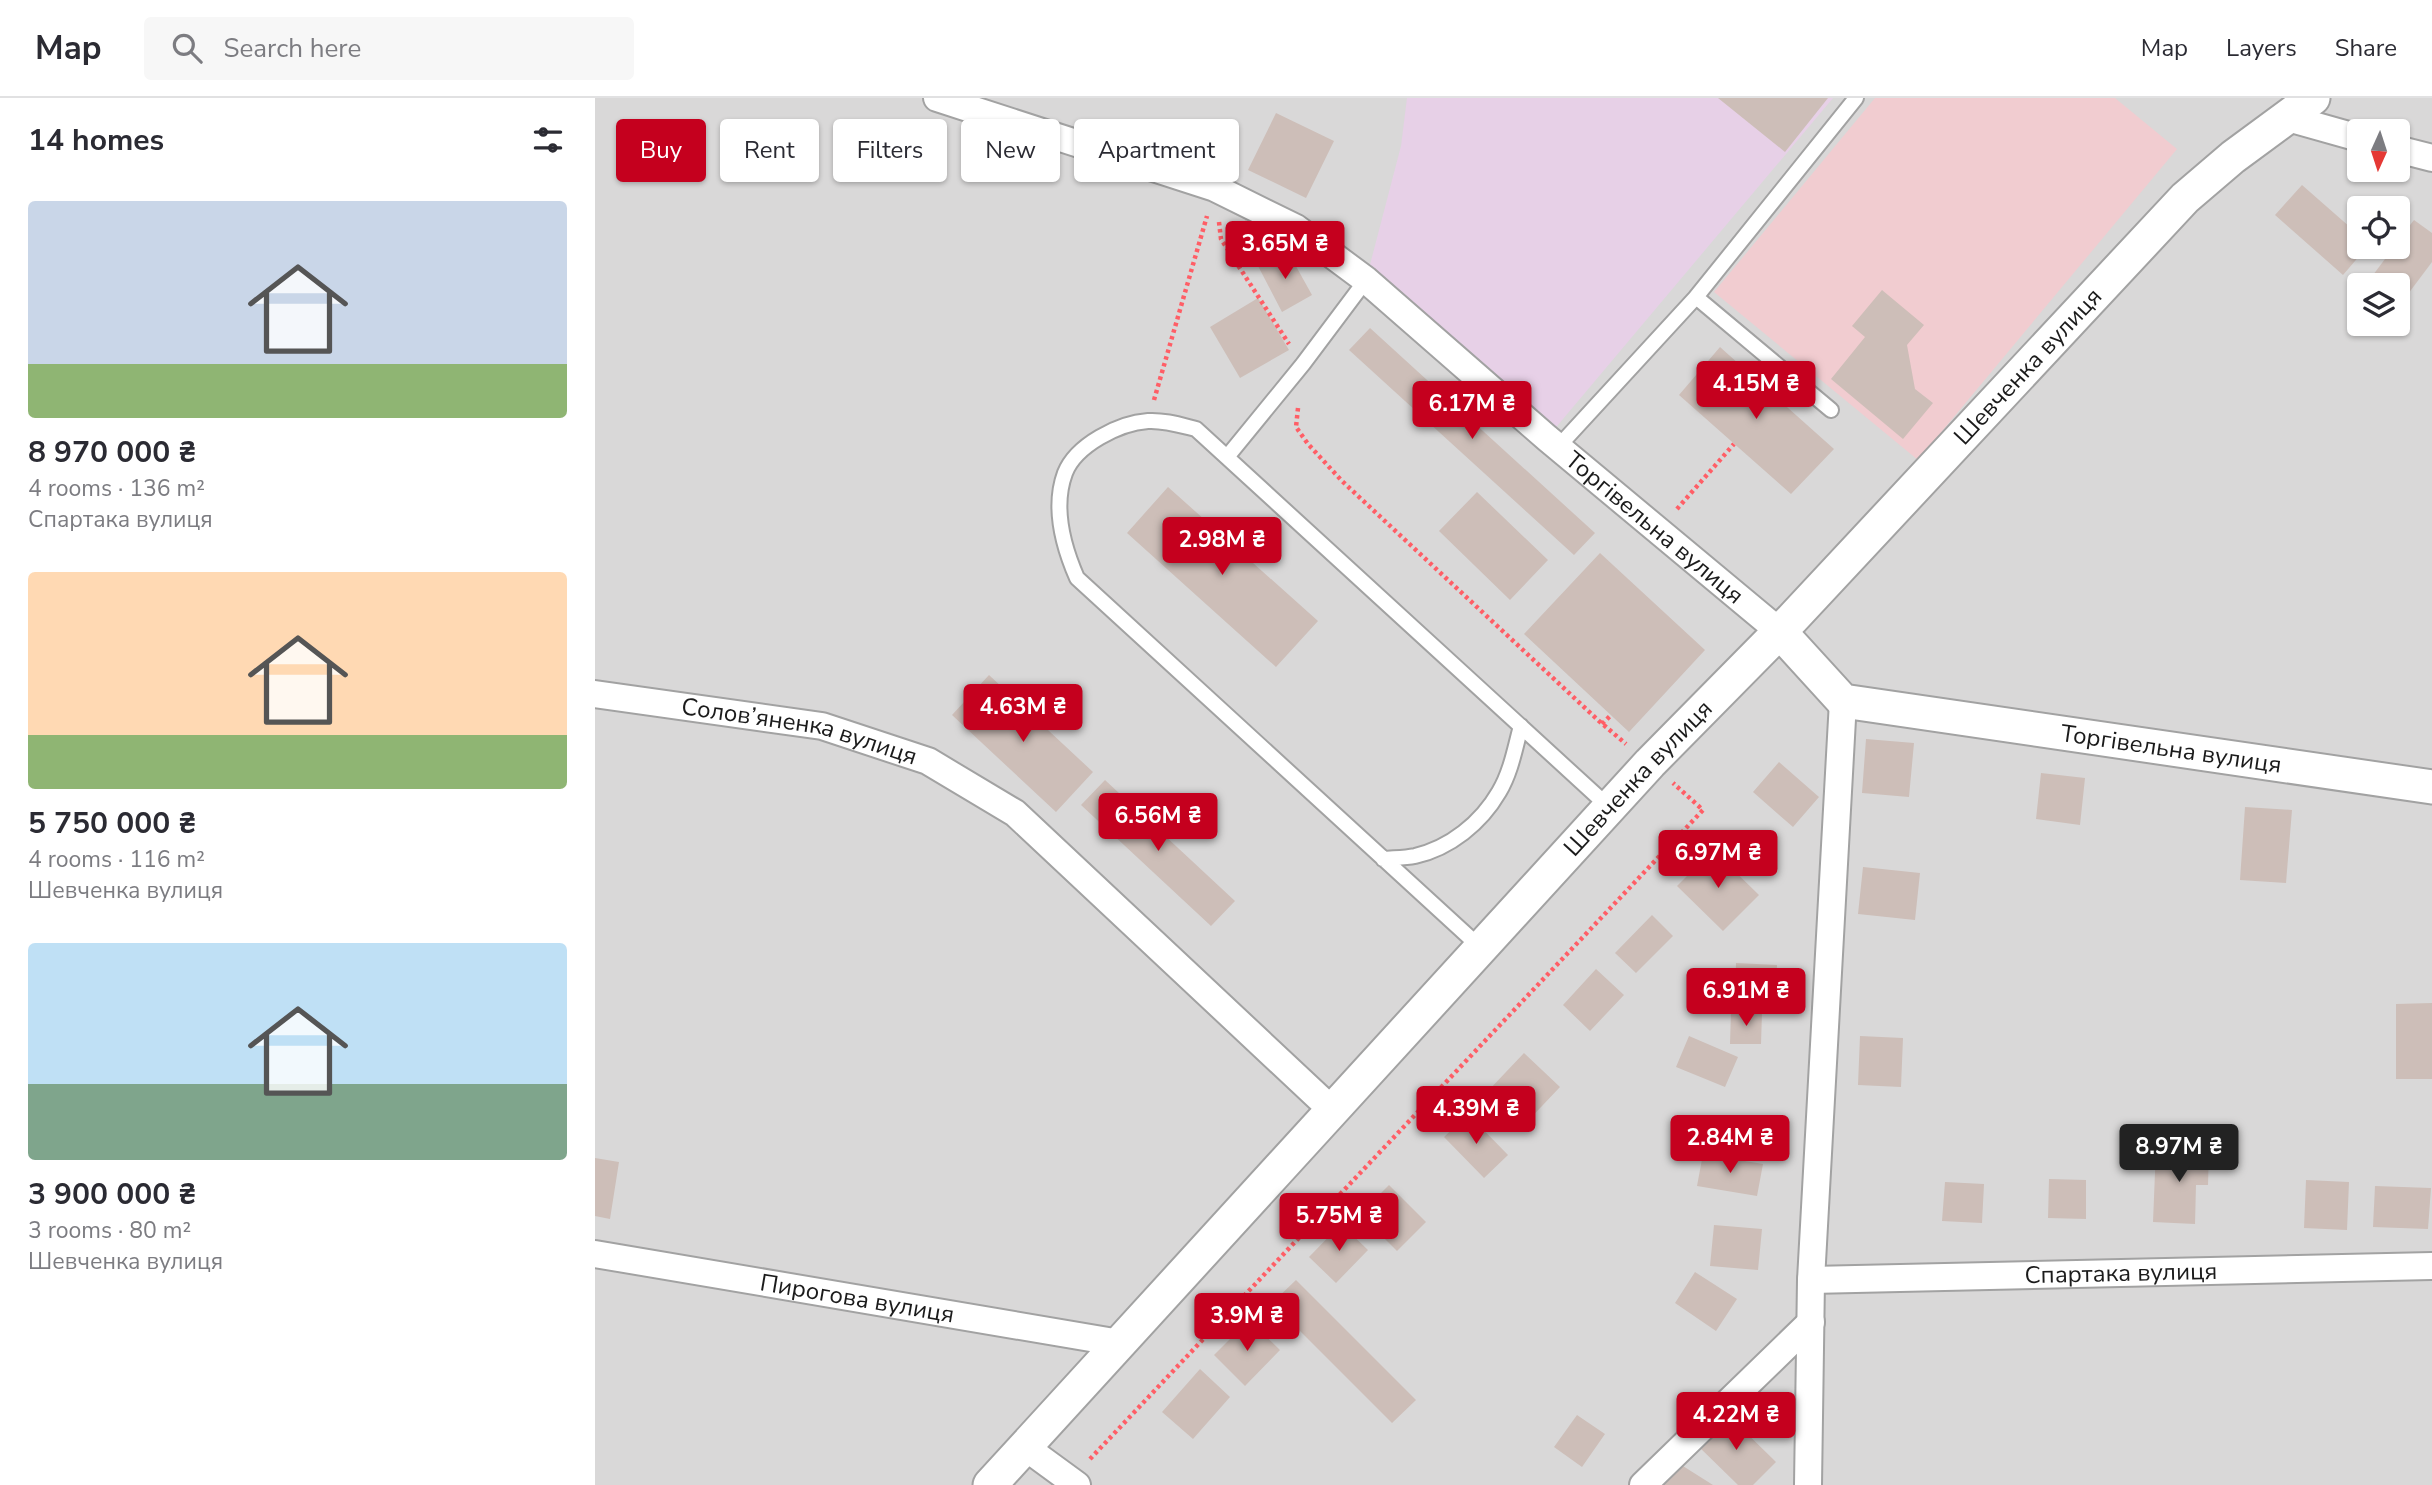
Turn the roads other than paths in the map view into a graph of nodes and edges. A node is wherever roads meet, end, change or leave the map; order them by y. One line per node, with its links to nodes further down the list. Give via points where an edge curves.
1 (937, 98): 7 (street, Торгівельна вулиця, via 1215,188 1296,228)
2 (1856, 98): 8 (lane)
3 (2301, 108): 4 (street); 12 (street, Шевченка вулиця, via 2232,157 2185,198)
4 (2347, 132)
5 (2410, 152): 6 (street)
6 (2432, 158)
7 (1366, 280): 10 (street, Торгівельна вулиця); 11 (lane)
8 (1696, 297): 9 (lane); 10 (lane)
9 (1831, 410)
10 (1558, 447): 12 (street, Торгівельна вулиця)
11 (1227, 457): 15 (lane); 18 (lane, via 1196,429 1170,422 1122,426 1087,444 1065,472 1059,509 1064,550 1077,578)
12 (1780, 632): 14 (street, Торгівельна вулиця); 17 (street, Шевченка вулиця)
13 (595, 694): 20 (street, Солов’яненка вулиця, via 822,726 928,761 1015,813)
14 (1843, 701): 16 (street, Торгівельна вулиця); 23 (street)
15 (1521, 726): 17 (lane); 18 (lane, via 1499,792 1466,831 1443,847)
16 (2432, 787)
17 (1610, 809): 19 (street, Шевченка вулиця)
18 (1383, 859): 19 (lane)
19 (1482, 949): 20 (street, Шевченка вулиця)
20 (1333, 1111): 25 (street, Шевченка вулиця)
21 (595, 1254): 25 (street, Пирогова вулиця)
22 (2432, 1266): 23 (street, Спартака вулиця)
23 (1811, 1280): 24 (street)
24 (1811, 1322): 29 (street); 30 (street)
25 (1121, 1343): 26 (street, Шевченка вулиця)
26 (1025, 1447): 27 (street); 28 (street, Шевченка вулиця)
27 (1074, 1483)
28 (990, 1485)
29 (1643, 1485)
30 (1808, 1485)

